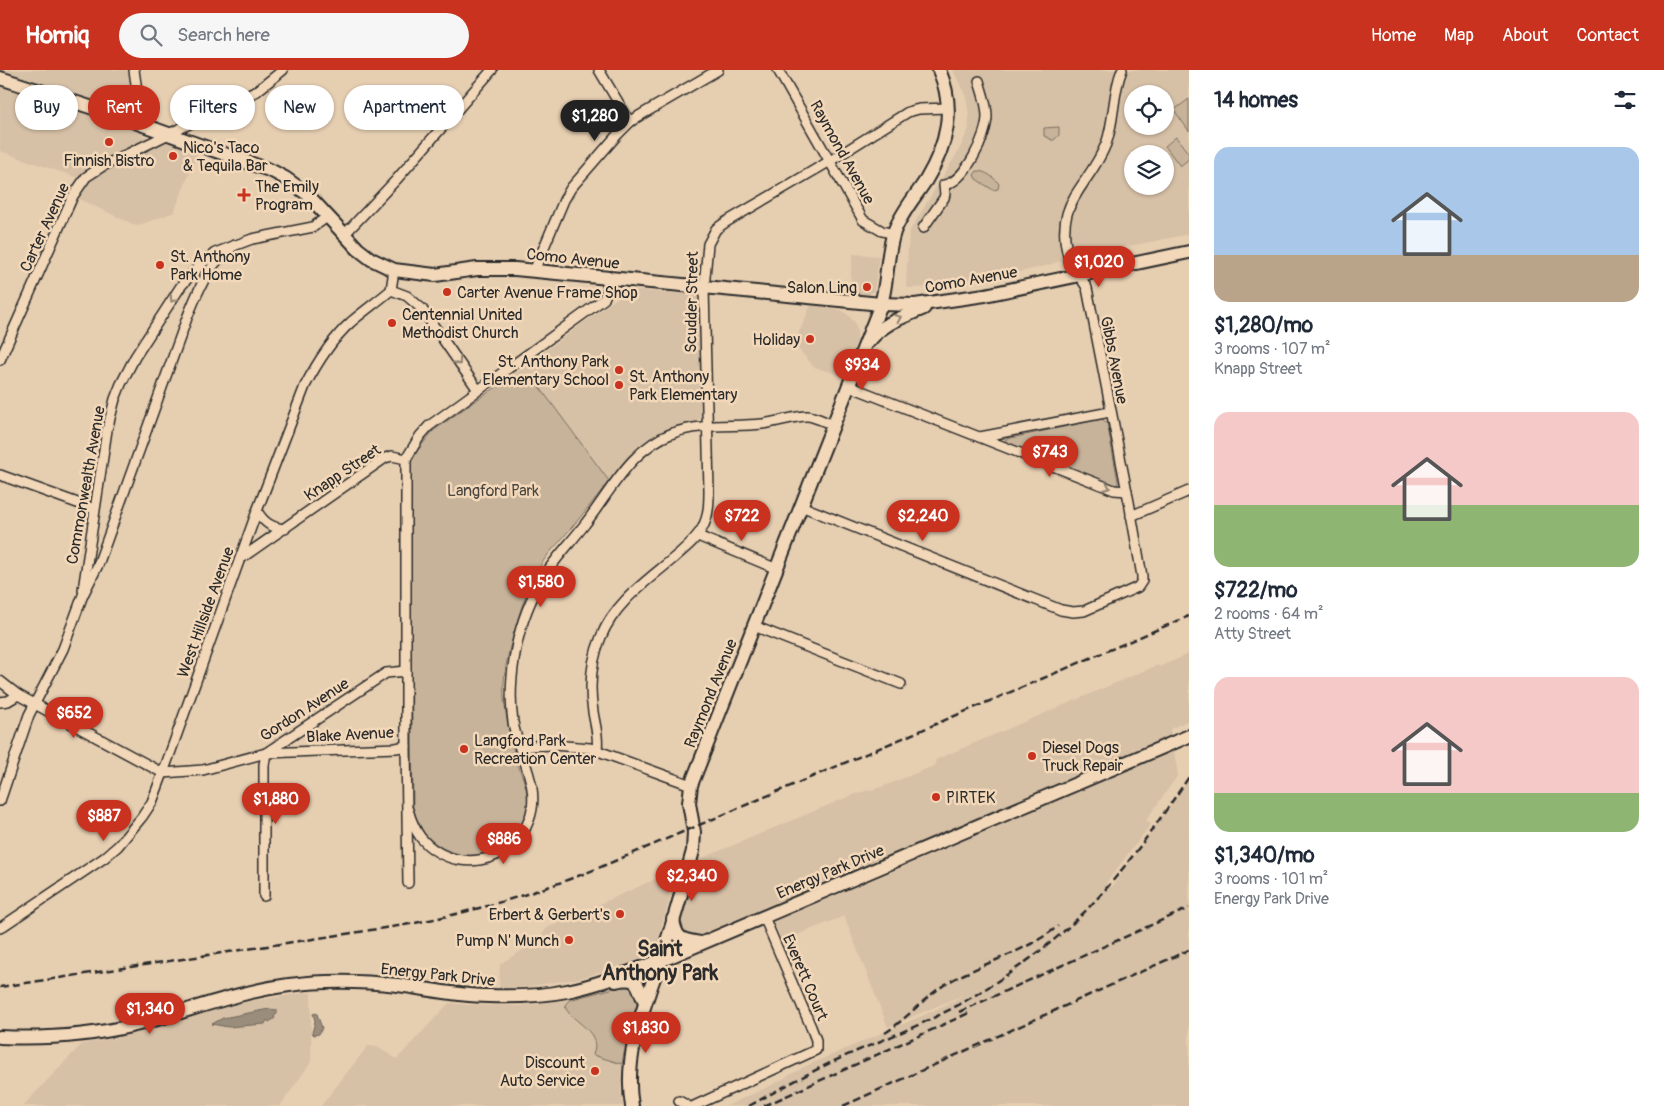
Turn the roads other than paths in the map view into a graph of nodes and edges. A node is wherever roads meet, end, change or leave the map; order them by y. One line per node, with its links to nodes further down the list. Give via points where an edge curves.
1 (134, 70): 11 (street)
2 (283, 70): 16 (street, Carter Avenue, via 257,91)
3 (492, 70): 23 (street)
4 (599, 70): 14 (street)
5 (718, 70): 14 (street)
6 (778, 70): 17 (street, Raymond Avenue)
7 (939, 70): 13 (street, Raymond Avenue)
8 (1122, 70): 28 (street, Gibbs Avenue, via 1106,144 1073,196 1066,214 1069,260)
9 (0, 78): 12 (street, Como Avenue)
10 (978, 81): 19 (street, via 987,116 984,132 964,170 955,181)
11 (136, 85)
12 (88, 107)
13 (948, 108): 17 (street, Scudder Street, via 908,112); 18 (street, Raymond Avenue, via 940,154)
14 (630, 122): 27 (street, via 571,188)
15 (157, 130): 16 (street, Como Avenue)
16 (169, 134): 20 (street, Como Avenue, via 272,171 306,193); 35 (street, Carter Avenue, via 93,172 81,182)
17 (830, 161): 22 (street, Raymond Avenue, via 863,220); 30 (street, Scudder Street, via 716,229 708,244)
18 (925, 181): 19 (street); 22 (street, Raymond Avenue)
19 (944, 185): 21 (street, via 944,198)
20 (327, 217): 23 (street, Como Avenue); 24 (street, Commonwealth Avenue, via 313,227)
21 (923, 228)
22 (894, 234): 33 (street, Raymond Avenue)
23 (344, 235): 26 (street, Como Avenue, via 372,259)
24 (235, 245): 47 (street, Commonwealth Avenue, one-way to 47, via 215,253 190,274 126,373 106,430); 54 (street, Commonwealth Avenue, via 217,259 204,279 187,318 98,565)
25 (1189, 252): 28 (street, Como Avenue)
26 (394, 270): 27 (street, Como Avenue, via 435,275 489,268); 31 (street)
27 (534, 271): 29 (street, Como Avenue)
28 (1078, 275): 32 (street, Como Avenue); 38 (street, Gibbs Avenue, via 1087,288)
29 (611, 279): 30 (street, Como Avenue); 37 (street, Knapp Street, via 604,300)
30 (704, 288): 33 (street, Como Avenue); 40 (street, Scudder Street)
31 (391, 290): 37 (street, one-way to 37, via 410,298 422,309); 48 (street, West Hillside Avenue, via 346,328 315,368)
32 (939, 302): 33 (street, Como Avenue); 34 (street, one-way to 32, via 889,323)
33 (881, 304): 34 (street, Raymond Avenue)
34 (864, 346): 36 (street, Raymond Avenue)
35 (0, 360)
36 (849, 386): 39 (street, Raymond Avenue); 41 (street)
37 (478, 390): 42 (street, Knapp Street, via 429,426)
38 (1110, 412): 41 (street); 45 (street, Gibbs Avenue)
39 (834, 425): 40 (street, via 806,416 765,424); 46 (street, Raymond Avenue)
40 (707, 427): 51 (street, Scudder Street, via 709,505); 64 (street, via 672,433 634,458 549,567 523,620 515,653 511,682 513,723)
41 (980, 438): 45 (street, one-way to 45, via 1114,490)
42 (406, 459): 50 (street, Knapp Street, via 385,458); 56 (street)
43 (0, 475): 47 (street)
44 (1189, 491): 49 (street)
45 (1127, 492): 49 (street, Gibbs Avenue)
46 (801, 506): 49 (street, Gibbs Avenue, via 1072,612 1084,611 1133,590 1142,581); 53 (street, Raymond Avenue)
47 (94, 509): 54 (street, Commonwealth Avenue)
48 (257, 511): 50 (street, via 266,523); 52 (street, West Hillside Avenue)
49 (1131, 516)
50 (285, 529): 52 (street, Knapp Street)
51 (698, 536): 53 (street); 65 (street, Scudder Street, via 628,597 601,637 591,684 599,741)
52 (240, 559): 67 (street, West Hillside Avenue)
53 (777, 569): 55 (street, Raymond Avenue)
54 (83, 596): 61 (street, Commonwealth Avenue, via 63,648)
55 (754, 626): 58 (street); 68 (street, Raymond Avenue)
56 (406, 671): 63 (street); 66 (street, Gordon Avenue, via 386,673)
57 (0, 681): 59 (street)
58 (901, 684)
59 (18, 695): 60 (street); 61 (street)
60 (0, 702)
61 (34, 704): 67 (street); 69 (street, Commonwealth Avenue)
62 (1189, 736): 73 (street, Energy Park Drive)
63 (406, 746): 66 (street, Blake Avenue); 70 (street)
64 (520, 749): 65 (street, via 530,746 584,746); 70 (street, via 532,784 533,804 522,835 502,852 488,859 471,861 442,854 422,839)
65 (597, 749): 68 (street)
66 (266, 753): 67 (street, Gordon Avenue, via 203,770); 72 (street)
67 (163, 773): 75 (street, West Hillside Avenue, via 152,802 118,846)
68 (691, 785): 74 (street, Raymond Avenue, via 689,803 694,832 693,851)
69 (0, 801)
70 (408, 810): 71 (street)
71 (408, 883)
72 (264, 896)
73 (764, 917): 76 (street, Energy Park Drive); 84 (street, Everett Court, via 811,1027 816,1050)
74 (672, 919): 76 (street, via 678,936 685,941); 77 (street, Raymond Avenue)
75 (0, 926)
76 (701, 943): 77 (street, Energy Park Drive)
77 (660, 961): 78 (street, Energy Park Drive); 79 (street, Raymond Avenue)
78 (610, 978): 79 (street, via 636,982); 80 (street, Energy Park Drive, via 567,991 506,997 377,983 290,985 235,995 106,1031 51,1038)
79 (645, 1002): 82 (street, Raymond Avenue, via 630,1065)
80 (0, 1037)
81 (679, 1101): 83 (street)
82 (632, 1106)
83 (688, 1106)
84 (694, 1106)

